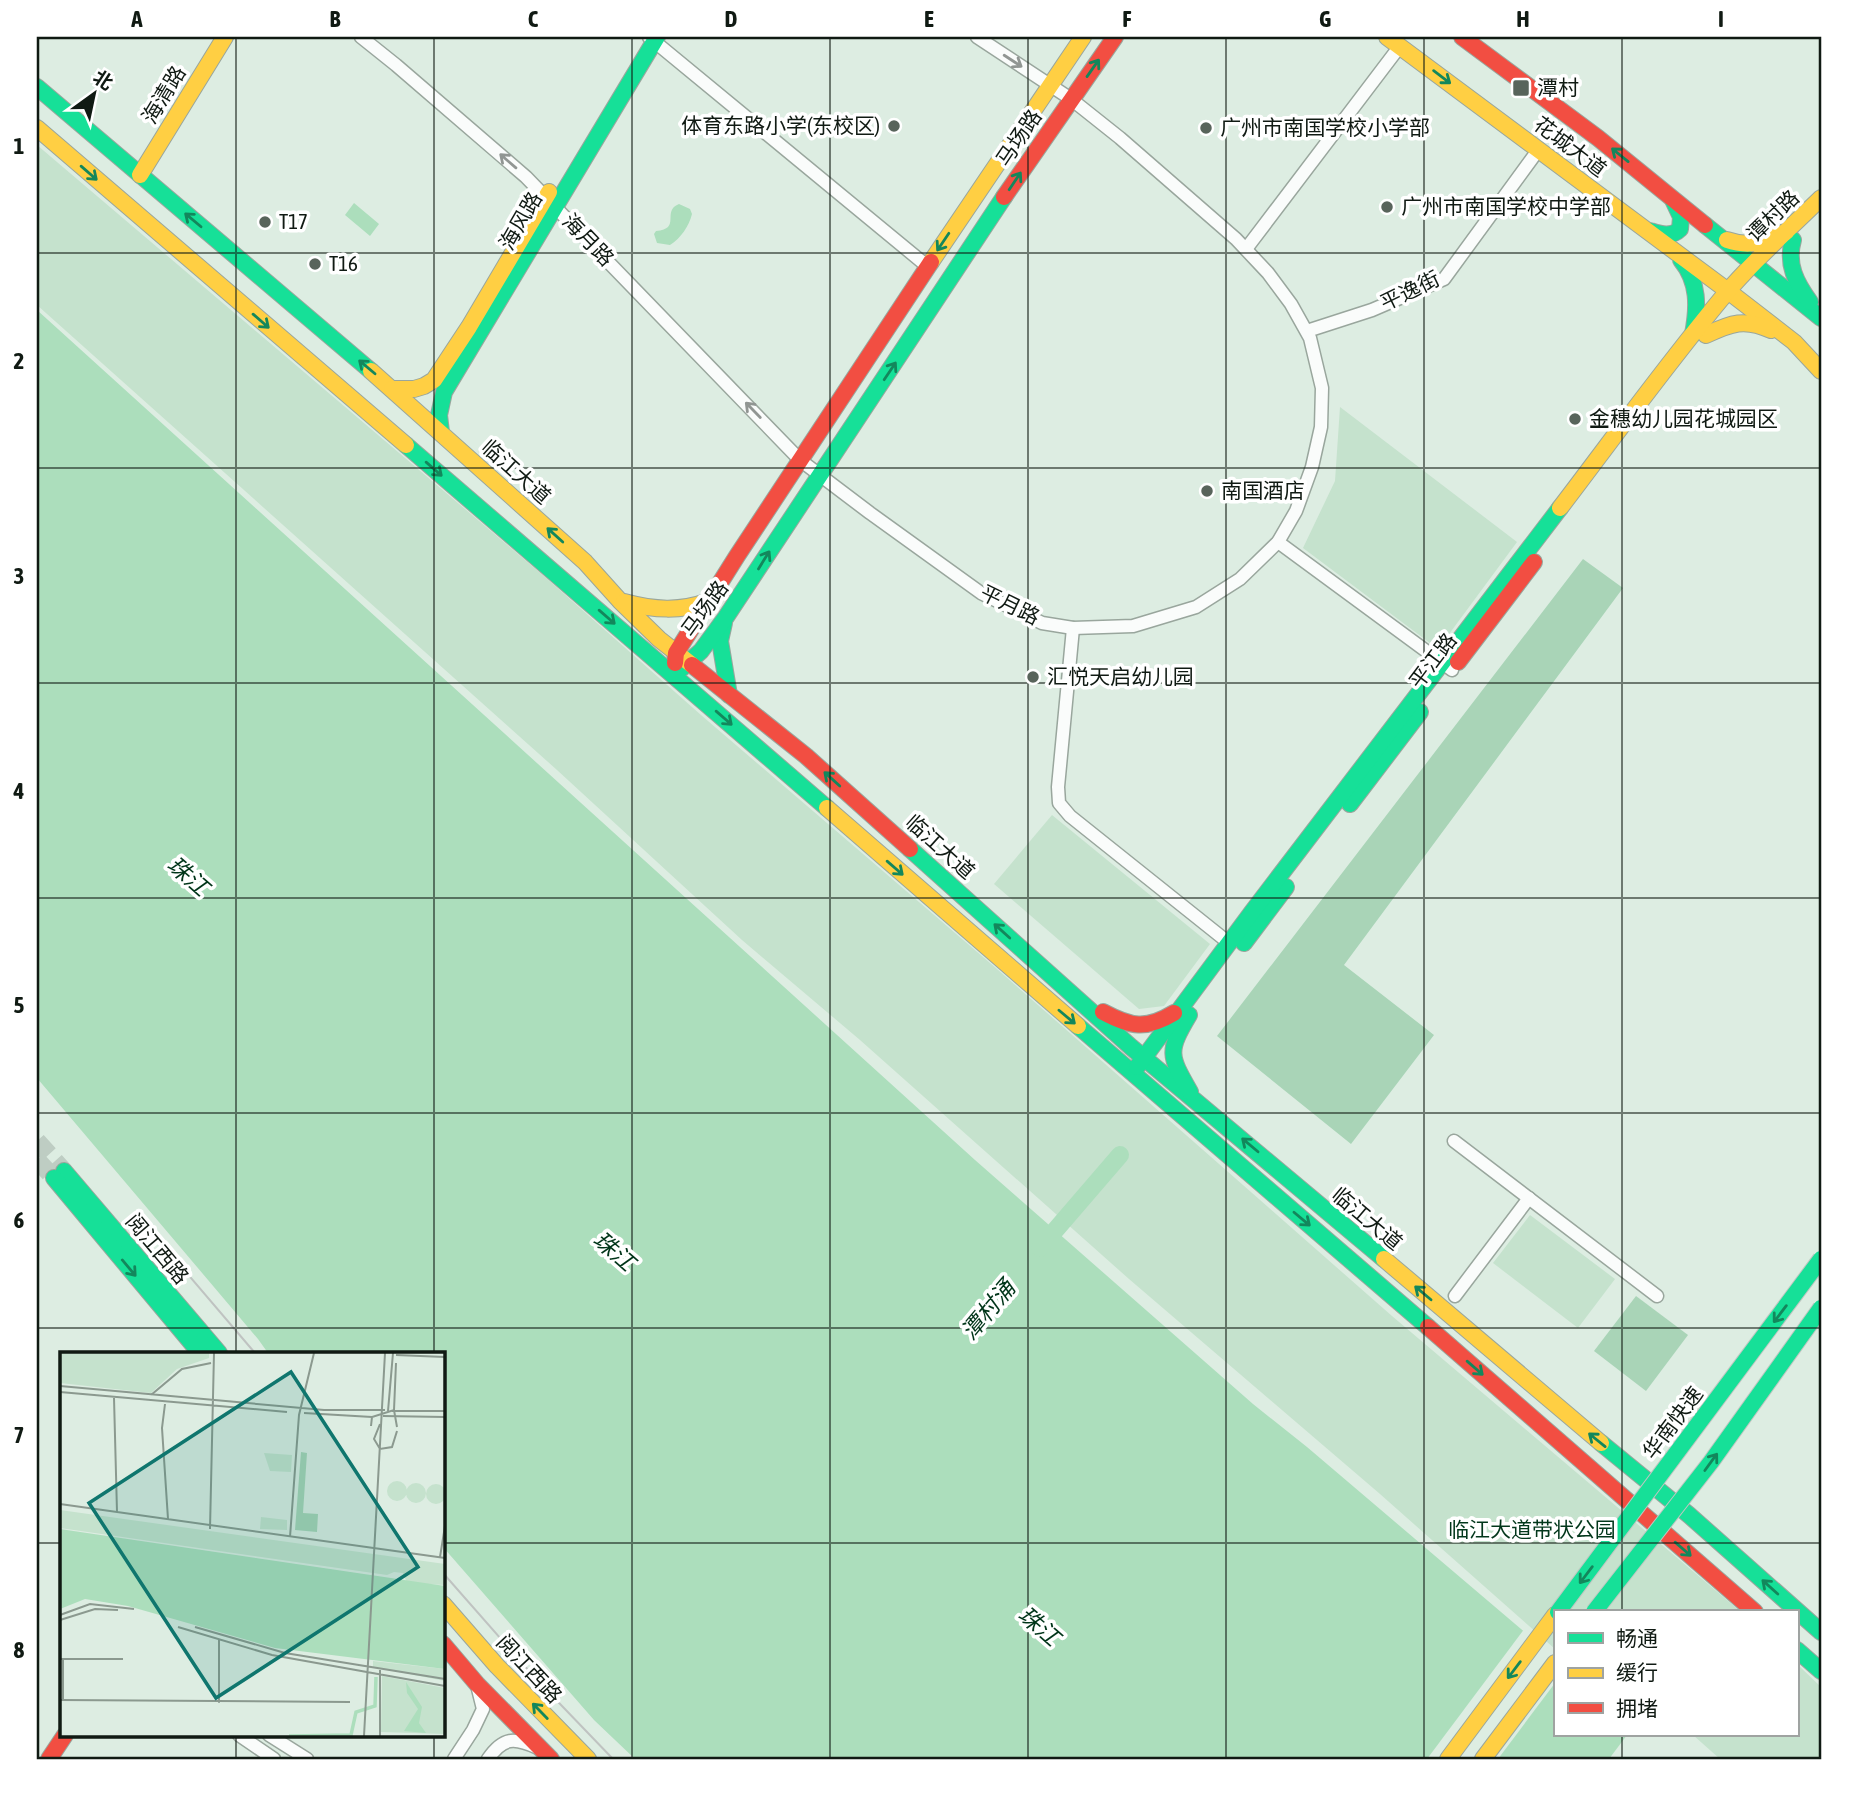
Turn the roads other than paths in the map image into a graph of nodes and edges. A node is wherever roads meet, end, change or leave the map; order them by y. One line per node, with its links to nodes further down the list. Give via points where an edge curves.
1 (225, 37): 14 (main road, 海清路)
2 (361, 37): 17 (street, 海月路, one-way to 2)
3 (977, 37): 9 (street, 平月路, one-way to 9)
4 (1083, 37): 9 (main road, 马场路)
5 (1115, 37): 11 (main road, 马场路, one-way to 5)
6 (1462, 37): 16 (main road, 花城大道, one-way to 6)
7 (651, 38): 17 (main road, 海风路); 23 (street)
8 (1394, 41): 13 (main road, 花城大道, one-way to 13); 22 (street)
9 (1050, 85): 11 (street, 平月路); 23 (main road, 马场路, one-way to 23)
10 (37, 87): 14 (main road, 临江大道)
11 (1072, 99): 22 (street, 平月路); 35 (main road, 马场路, one-way to 11)
12 (37, 128): 38 (main road, 临江大道, one-way to 38)
13 (1539, 149): 19 (main road, 花城大道); 27 (street, 平逸街, via 1444,279)
14 (140, 175): 32 (main road, 临江大道, one-way to 14)
15 (1821, 198): 20 (main road, 谭村路)
16 (1672, 199): 19 (main road, via 1681,216 1674,235); 21 (main road, 花城大道)
17 (551, 201): 32 (main road, 海风路, via 434,380 416,390); 33 (main road, 海风路, via 444,392); 34 (street, 海月路, one-way to 17)
18 (1821, 214): 20 (main road, 谭村路)
19 (1646, 229): 25 (main road, 花城大道); 28 (main road, via 1685,264 1695,288)
20 (1789, 236): 21 (main road, via 1748,246); 24 (main road, 谭村路); 26 (main road, via 1793,274)
21 (1720, 238): 24 (main road, 花城大道)
22 (1246, 249): 27 (street, 平月路)
23 (927, 266): 34 (main road, 马场路)
24 (1757, 267): 25 (main road, 平江路); 26 (main road, 花城大道)
25 (1733, 294): 28 (main road, 平江路); 29 (main road, 花城大道)
26 (1821, 317)
27 (1307, 331): 36 (street, 平月路, via 1322,388 1321,427 1296,511)
28 (1700, 335): 29 (main road, via 1743,321); 45 (main road, 平江路)
29 (1794, 342): 30 (main road, 花城大道); 31 (main road, 花城大道)
30 (1821, 361)
31 (1821, 371)
32 (392, 389): 33 (main road, 临江大道)
33 (441, 432): 37 (main road, 临江大道, one-way to 33)
34 (800, 460): 35 (street, 平月路); 40 (main road, 马场路)
35 (820, 475): 41 (main road, 马场路, one-way to 35); 42 (street, 平月路, via 981,593 1042,622)
36 (1278, 542): 42 (street, 平月路, via 1240,579 1196,607 1133,626); 45 (street)
37 (584, 562): 38 (main road, via 584,583); 39 (main road, 临江大道)
38 (566, 582): 46 (main road, 临江大道, one-way to 46)
39 (620, 601): 40 (main road, via 679,611); 43 (main road, 临江大道)
40 (709, 601): 41 (main road, via 712,617); 43 (main road, 马场路)
41 (726, 617): 44 (main road, 马场路); 47 (main road, via 720,641)
42 (1073, 628): 50 (street, via 1059,803)
43 (676, 653): 44 (main road, 临江大道); 46 (main road, 马场路)
44 (690, 663): 46 (main road, 马场路); 47 (main road, 临江大道)
45 (1447, 667): 50 (main road, 平江路); 54 (main road, 平江路)
46 (673, 673): 49 (main road, 临江大道, one-way to 49)
47 (729, 695): 48 (main road, 临江大道)
48 (806, 756): 49 (main road, via 792,759 788,767); 51 (main road, 临江大道, one-way to 48)
49 (793, 778): 52 (main road, 临江大道, one-way to 52)
50 (1229, 943): 54 (main road, 平江路)
51 (1035, 960): 52 (main road, via 1032,978); 53 (main road, 临江大道)
52 (1020, 977): 56 (main road, 临江大道, one-way to 56)
53 (1074, 995): 54 (main road, via 1126,1025 1154,1024); 55 (main road, 临江大道)
54 (1184, 1012): 55 (main road, 平江路); 57 (main road, via 1172,1054)
55 (1148, 1061): 56 (main road, 平江路); 57 (main road, 临江大道)
56 (1136, 1076): 69 (main road, 临江大道, one-way to 69)
57 (1196, 1101): 70 (main road, 临江大道, one-way to 57)
58 (1454, 1141): 59 (street)
59 (1529, 1198): 61 (street); 62 (street)
60 (1821, 1259): 67 (main road, 华南快速, one-way to 67, bridge)
61 (1455, 1296)
62 (1657, 1296)
63 (1821, 1308): 68 (main road, one-way to 63, bridge, via 1703,1473)
64 (199, 1352): 65 (main road, 阅江西路, one-way to 64, via 59,1174)
65 (218, 1352)
66 (444, 1605): 91 (main road, 阅江西路, one-way to 66)
67 (1559, 1610)
68 (1596, 1610)
69 (1753, 1610)
70 (1796, 1610)
71 (1798, 1612): 73 (main road, 临江大道, one-way to 71)
72 (1554, 1617): 92 (main road, 华南快速, one-way to 92)
73 (1821, 1632)
74 (444, 1645): 78 (main road)
75 (1798, 1651): 77 (main road)
76 (1554, 1664): 93 (main road)
77 (1821, 1671)
78 (477, 1684): 84 (main road); 89 (street, via 482,1709)
79 (64, 1736): 85 (main road)
80 (77, 1736): 86 (main road)
81 (240, 1736): 87 (street)
82 (270, 1736): 83 (street)
83 (281, 1743): 87 (street); 88 (street)
84 (546, 1755): 90 (street, via 514,1741 504,1742)
85 (49, 1759)
86 (62, 1759)
87 (272, 1759)
88 (307, 1759)
89 (454, 1759)
90 (488, 1759)
91 (588, 1759)
92 (1448, 1759)
93 (1483, 1759)

